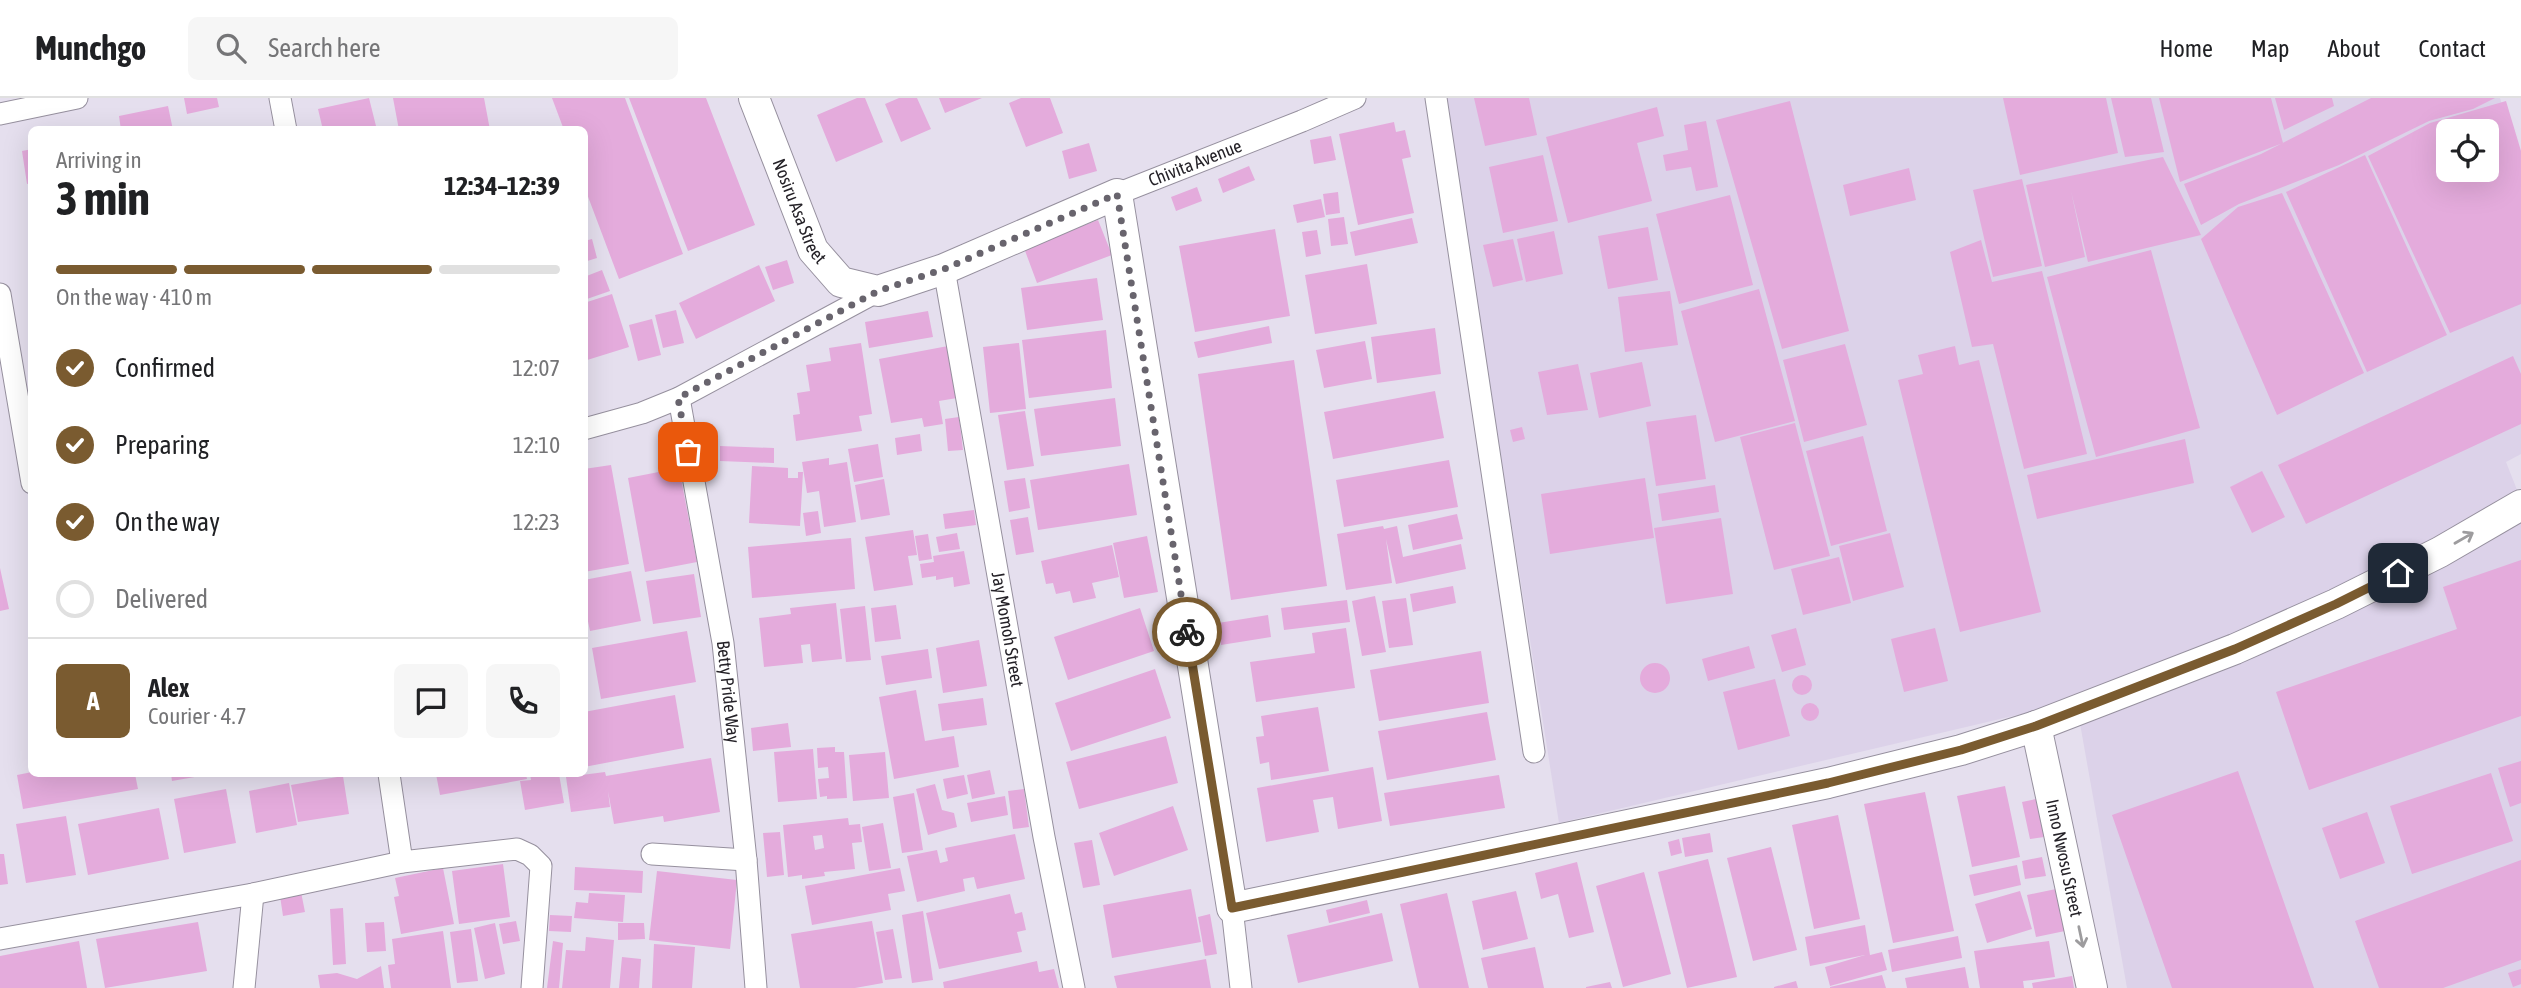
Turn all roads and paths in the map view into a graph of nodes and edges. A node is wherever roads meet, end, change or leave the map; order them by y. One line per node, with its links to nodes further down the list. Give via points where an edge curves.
1 (77, 98): 6 (street)
2 (280, 98): 7 (street)
3 (754, 98): 10 (street, Nosiru Asa Street, via 813,250 841,282)
4 (1355, 98): 8 (street, Chivita Avenue)
5 (1436, 98): 17 (street)
6 (0, 114)
7 (285, 126)
8 (1117, 194): 9 (street, Chivita Avenue); 23 (street)
9 (944, 269): 10 (street, Chivita Avenue); 28 (street, Jay Momoh Street)
10 (878, 291): 12 (street)
11 (0, 294): 14 (street)
12 (678, 398): 13 (street); 20 (street, Betty Pride Way, via 723,643)
13 (588, 428)
14 (28, 459)
15 (2521, 505): 16 (street, one-way to 15, via 2235,649 2336,604)
16 (2036, 726): 23 (street, via 1828,783); 30 (street, Inno Nwosu Street, one-way to 30)
17 (1534, 752)
18 (390, 777): 21 (street)
19 (652, 854): 20 (street)
20 (747, 860): 27 (street, Betty Pride Way)
21 (402, 862): 22 (street); 26 (street, via 517,849 530,855 541,866)
22 (253, 894): 24 (street); 25 (street)
23 (1232, 908): 29 (street)
24 (0, 939)
25 (244, 988)
26 (532, 988)
27 (756, 988)
28 (1074, 988)
29 (1241, 988)
30 (2092, 988)

